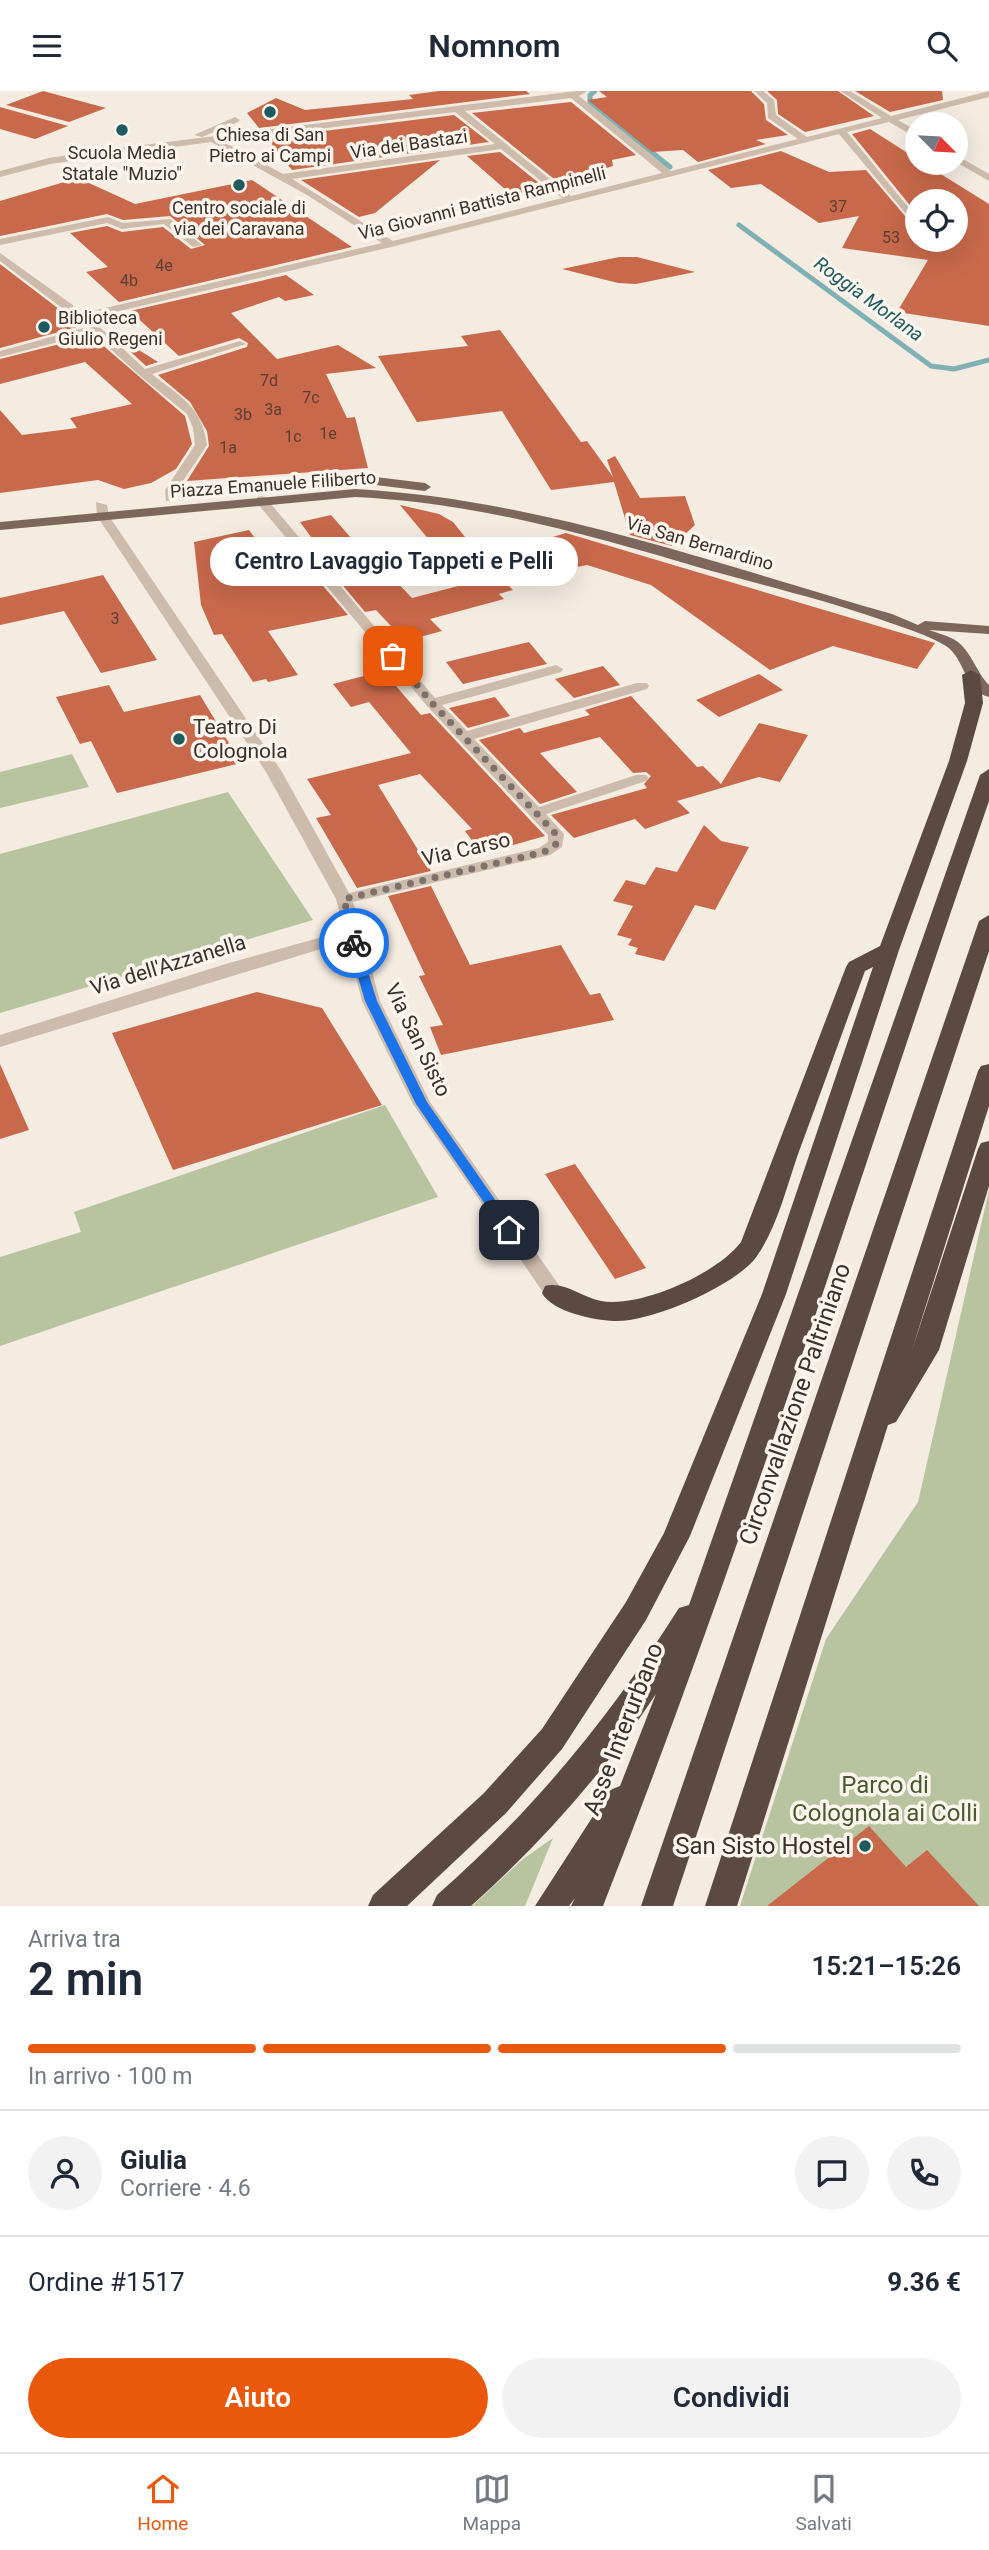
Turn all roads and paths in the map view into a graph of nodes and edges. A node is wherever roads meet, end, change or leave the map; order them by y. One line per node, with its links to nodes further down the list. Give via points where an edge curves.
1 (584, 91): 5 (street)
2 (758, 91): 12 (street, via 771,102 771,116)
3 (844, 91): 7 (street)
4 (989, 94): 7 (street, Via Giovanni Battista Rampinelli)
5 (573, 95): 6 (street); 17 (street)
6 (457, 109): 11 (street); 14 (street, Via dei Bastazi)
7 (889, 119): 9 (street); 10 (street, Via Giovanni Battista Rampinelli)
8 (235, 120): 13 (street)
9 (905, 128)
10 (841, 131): 12 (street, Via Giovanni Battista Rampinelli); 21 (street)
11 (211, 140): 13 (street); 18 (street)
12 (805, 140): 17 (street, Via Giovanni Battista Rampinelli)
13 (176, 144): 16 (street, via 61,159)
14 (502, 146): 18 (street, Via dei Bastazi); 20 (street, Via dei Bastazi)
15 (968, 165): 19 (street)
16 (0, 174)
17 (669, 174): 20 (street, Via Giovanni Battista Rampinelli)
18 (279, 178): 23 (street)
19 (989, 178)
20 (569, 199): 23 (street, Via Giovanni Battista Rampinelli)
21 (905, 210)
22 (0, 242): 24 (street, via 108,220 122,226 166,221)
23 (391, 244): 26 (street, Via Giovanni Battista Rampinelli)
24 (197, 245)
25 (0, 256): 26 (street)
26 (82, 317): 27 (street)
27 (92, 328): 29 (street); 30 (street)
28 (240, 344): 30 (street)
29 (0, 355)
30 (143, 373): 31 (street, via 192,412 200,428 201,445)
31 (170, 498): 33 (main road, Piazza Emanuele Filiberto, via 327,480 380,479 484,501); 34 (main road, Piazza Emanuele Filiberto)
32 (261, 500): 33 (main road, Piazza Emanuele Filiberto, via 385,493); 34 (main road, Piazza Emanuele Filiberto); 43 (street, Via Carso)
33 (502, 510): 37 (main road, Via San Bernardino)
34 (102, 511): 35 (main road, Piazza Emanuele Filiberto); 36 (main road, Piazza Emanuele Filiberto); 48 (street, Via San Sisto, via 274,772)
35 (0, 515)
36 (0, 526)
37 (887, 617): 38 (main road, Via San Bernardino); 39 (main road, Via San Bernardino, via 953,644)
38 (989, 631): 39 (main road, Via San Bernardino, via 970,647)
39 (969, 668): 42 (main road, Via San Bernardino); 51 (highway, via 974,703 961,749)
40 (556, 669): 43 (street)
41 (642, 687): 44 (street)
42 (989, 692)
43 (432, 703): 44 (street, Via Carso)
44 (464, 737): 47 (street, Via Carso)
45 (989, 775): 59 (highway, Circonvallazione Paltriniano)
46 (641, 778): 47 (street, Via Carso)
47 (535, 813): 48 (street, Via Carso, via 556,834 556,844 544,852)
48 (344, 899): 50 (street, Via San Sisto)
49 (989, 921): 65 (highway, Circonvallazione Paltriniano)
50 (351, 934): 52 (street, Via dell'Azzanella); 57 (street, Via San Sisto, via 371,1001 422,1104)
51 (889, 950): 53 (highway, via 856,967); 55 (highway)
52 (0, 1041)
53 (823, 1049): 55 (highway); 57 (highway, via 762,1222 746,1254 656,1303 620,1312 579,1306)
54 (989, 1071): 58 (highway)
55 (838, 1107): 61 (highway, via 764,1319 676,1536 636,1611 552,1739 495,1803)
56 (989, 1149): 58 (highway, via 926,1350)
57 (554, 1293)
58 (868, 1446): 66 (highway)
59 (715, 1573): 60 (highway, Asse Interurbano); 62 (highway, via 607,1740 511,1848)
60 (649, 1757): 63 (highway); 64 (highway, Asse Interurbano)
61 (384, 1906)
62 (448, 1906)
63 (551, 1906)
64 (587, 1906)
65 (657, 1906)
66 (721, 1906)

